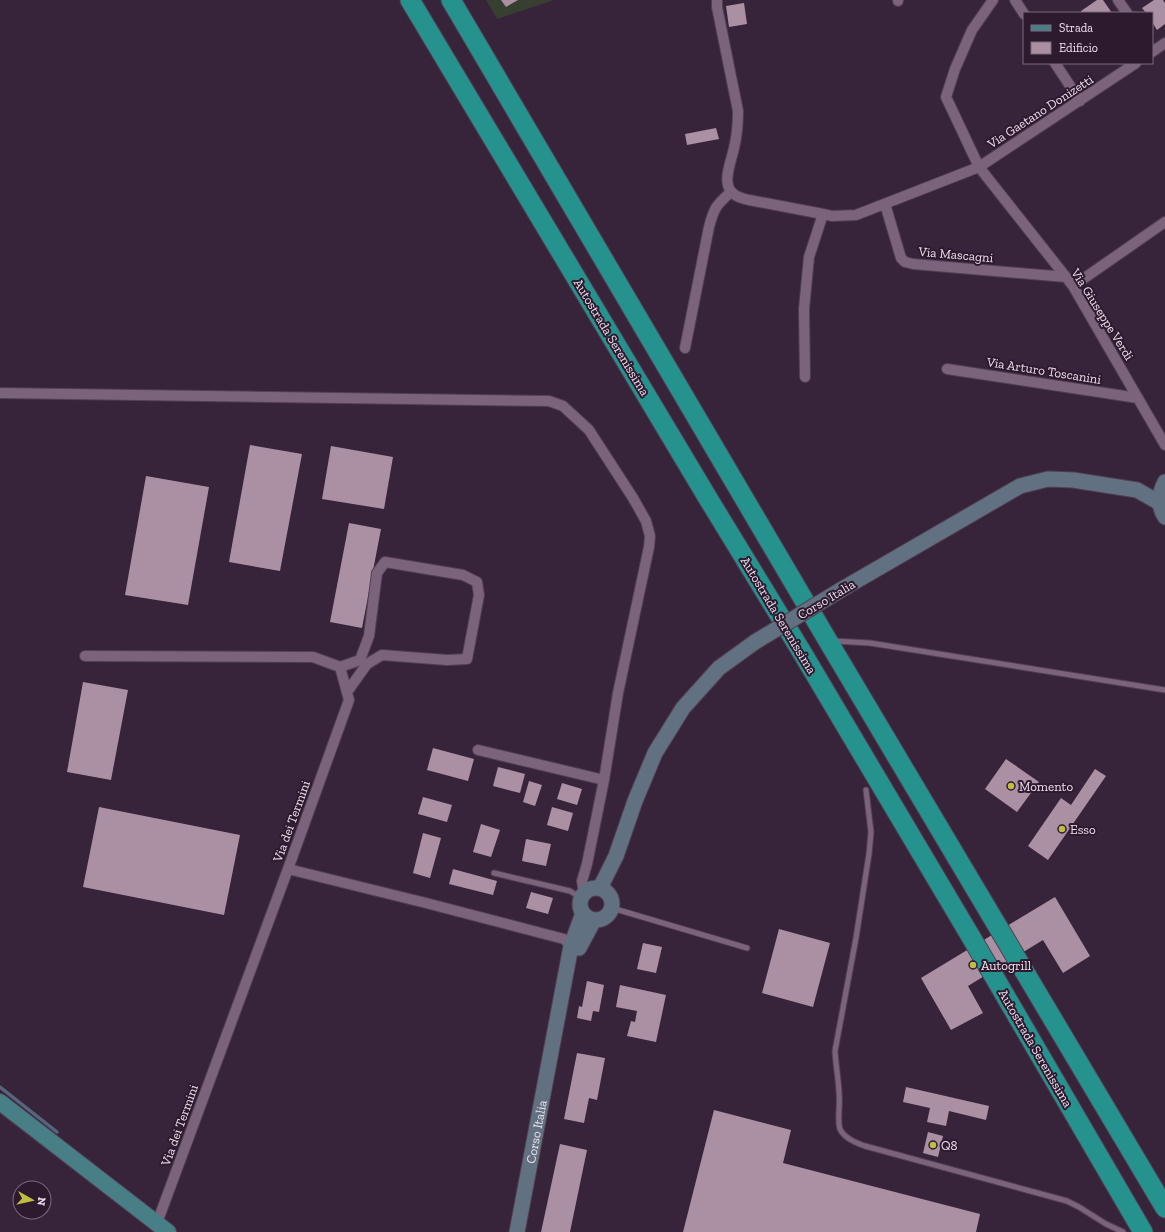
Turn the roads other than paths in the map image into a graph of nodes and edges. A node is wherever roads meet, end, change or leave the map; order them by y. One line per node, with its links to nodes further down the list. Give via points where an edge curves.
1 (410, 0): 52 (highway, Autostrada Serenissima, via 803,654)
2 (451, 0): 31 (highway)
3 (717, 0): 15 (street, via 738,112 738,127 728,174)
4 (993, 0): 14 (street, Via Giuseppe Verdi, via 972,30 946,97)
5 (1015, 0): 7 (street)
6 (1118, 0): 8 (street)
7 (1023, 12)
8 (1126, 12)
9 (1165, 43): 10 (street)
10 (1153, 51)
11 (1056, 64): 13 (street)
12 (1135, 64): 13 (street, Via Gaetano Donizetti)
13 (1080, 101): 14 (street, Via Gaetano Donizetti)
14 (979, 167): 16 (street, Via Gaetano Donizetti); 19 (street, Via Giuseppe Verdi)
15 (731, 192): 17 (street, Via Gaetano Donizetti, via 737,197 749,200); 21 (street, via 719,202 712,216)
16 (885, 204): 17 (street, Via Gaetano Donizetti, via 856,215); 19 (street, Via Mascagni, via 905,262)
17 (823, 214): 23 (street, via 809,257 804,309)
18 (1165, 222): 20 (street)
19 (1066, 277): 20 (street, Via Giuseppe Verdi)
20 (1073, 286): 25 (street, Via Giuseppe Verdi)
21 (685, 348)
22 (947, 368): 25 (street, Via Arturo Toscanini)
23 (805, 377)
24 (0, 394): 37 (street, via 549,401 563,406 589,430 633,498 646,521 650,536 618,693)
25 (1138, 398): 26 (street, Via Giuseppe Verdi)
26 (1165, 445)
27 (1164, 483): 28 (street, Corso Italia); 29 (street)
28 (1137, 490): 29 (street, Corso Italia); 41 (street, Corso Italia, bridge, via 1073,480 1048,479 1020,486 844,588 755,642 719,668 683,708 655,753 634,801)
29 (1160, 503): 30 (street)
30 (1165, 517)
31 (828, 641): 34 (lane, via 870,643); 48 (highway)
32 (86, 656): 33 (street, via 313,657)
33 (340, 667): 35 (street, Via dei Termini); 35 (street, via 360,660 369,636 377,573 385,562 464,575 477,582 478,594 467,659 447,660 382,654 367,664)
34 (1165, 690)
35 (347, 692): 39 (street, Via dei Termini, via 349,700)
36 (478, 750): 37 (street)
37 (604, 780): 42 (street, via 582,881)
38 (866, 790): 51 (lane, via 871,832 869,854 835,1051 840,1092 838,1122 844,1135 865,1146 1067,1201)
39 (288, 869): 45 (street, via 564,939); 49 (street, Via dei Termini)
40 (494, 873): 42 (lane)
41 (604, 890): 42 (street, via 591,888); 43 (street, Corso Italia, via 611,898)
42 (583, 895): 44 (street, Corso Italia, via 581,908)
43 (612, 908): 44 (street, via 603,918); 46 (lane)
44 (588, 916): 45 (street, Corso Italia)
45 (575, 948): 50 (street, Corso Italia, via 555,1032)
46 (747, 948)
47 (0, 1102): 49 (main road)
48 (1165, 1208)
49 (163, 1228)
50 (517, 1232)
51 (1123, 1232)
52 (1143, 1232)

